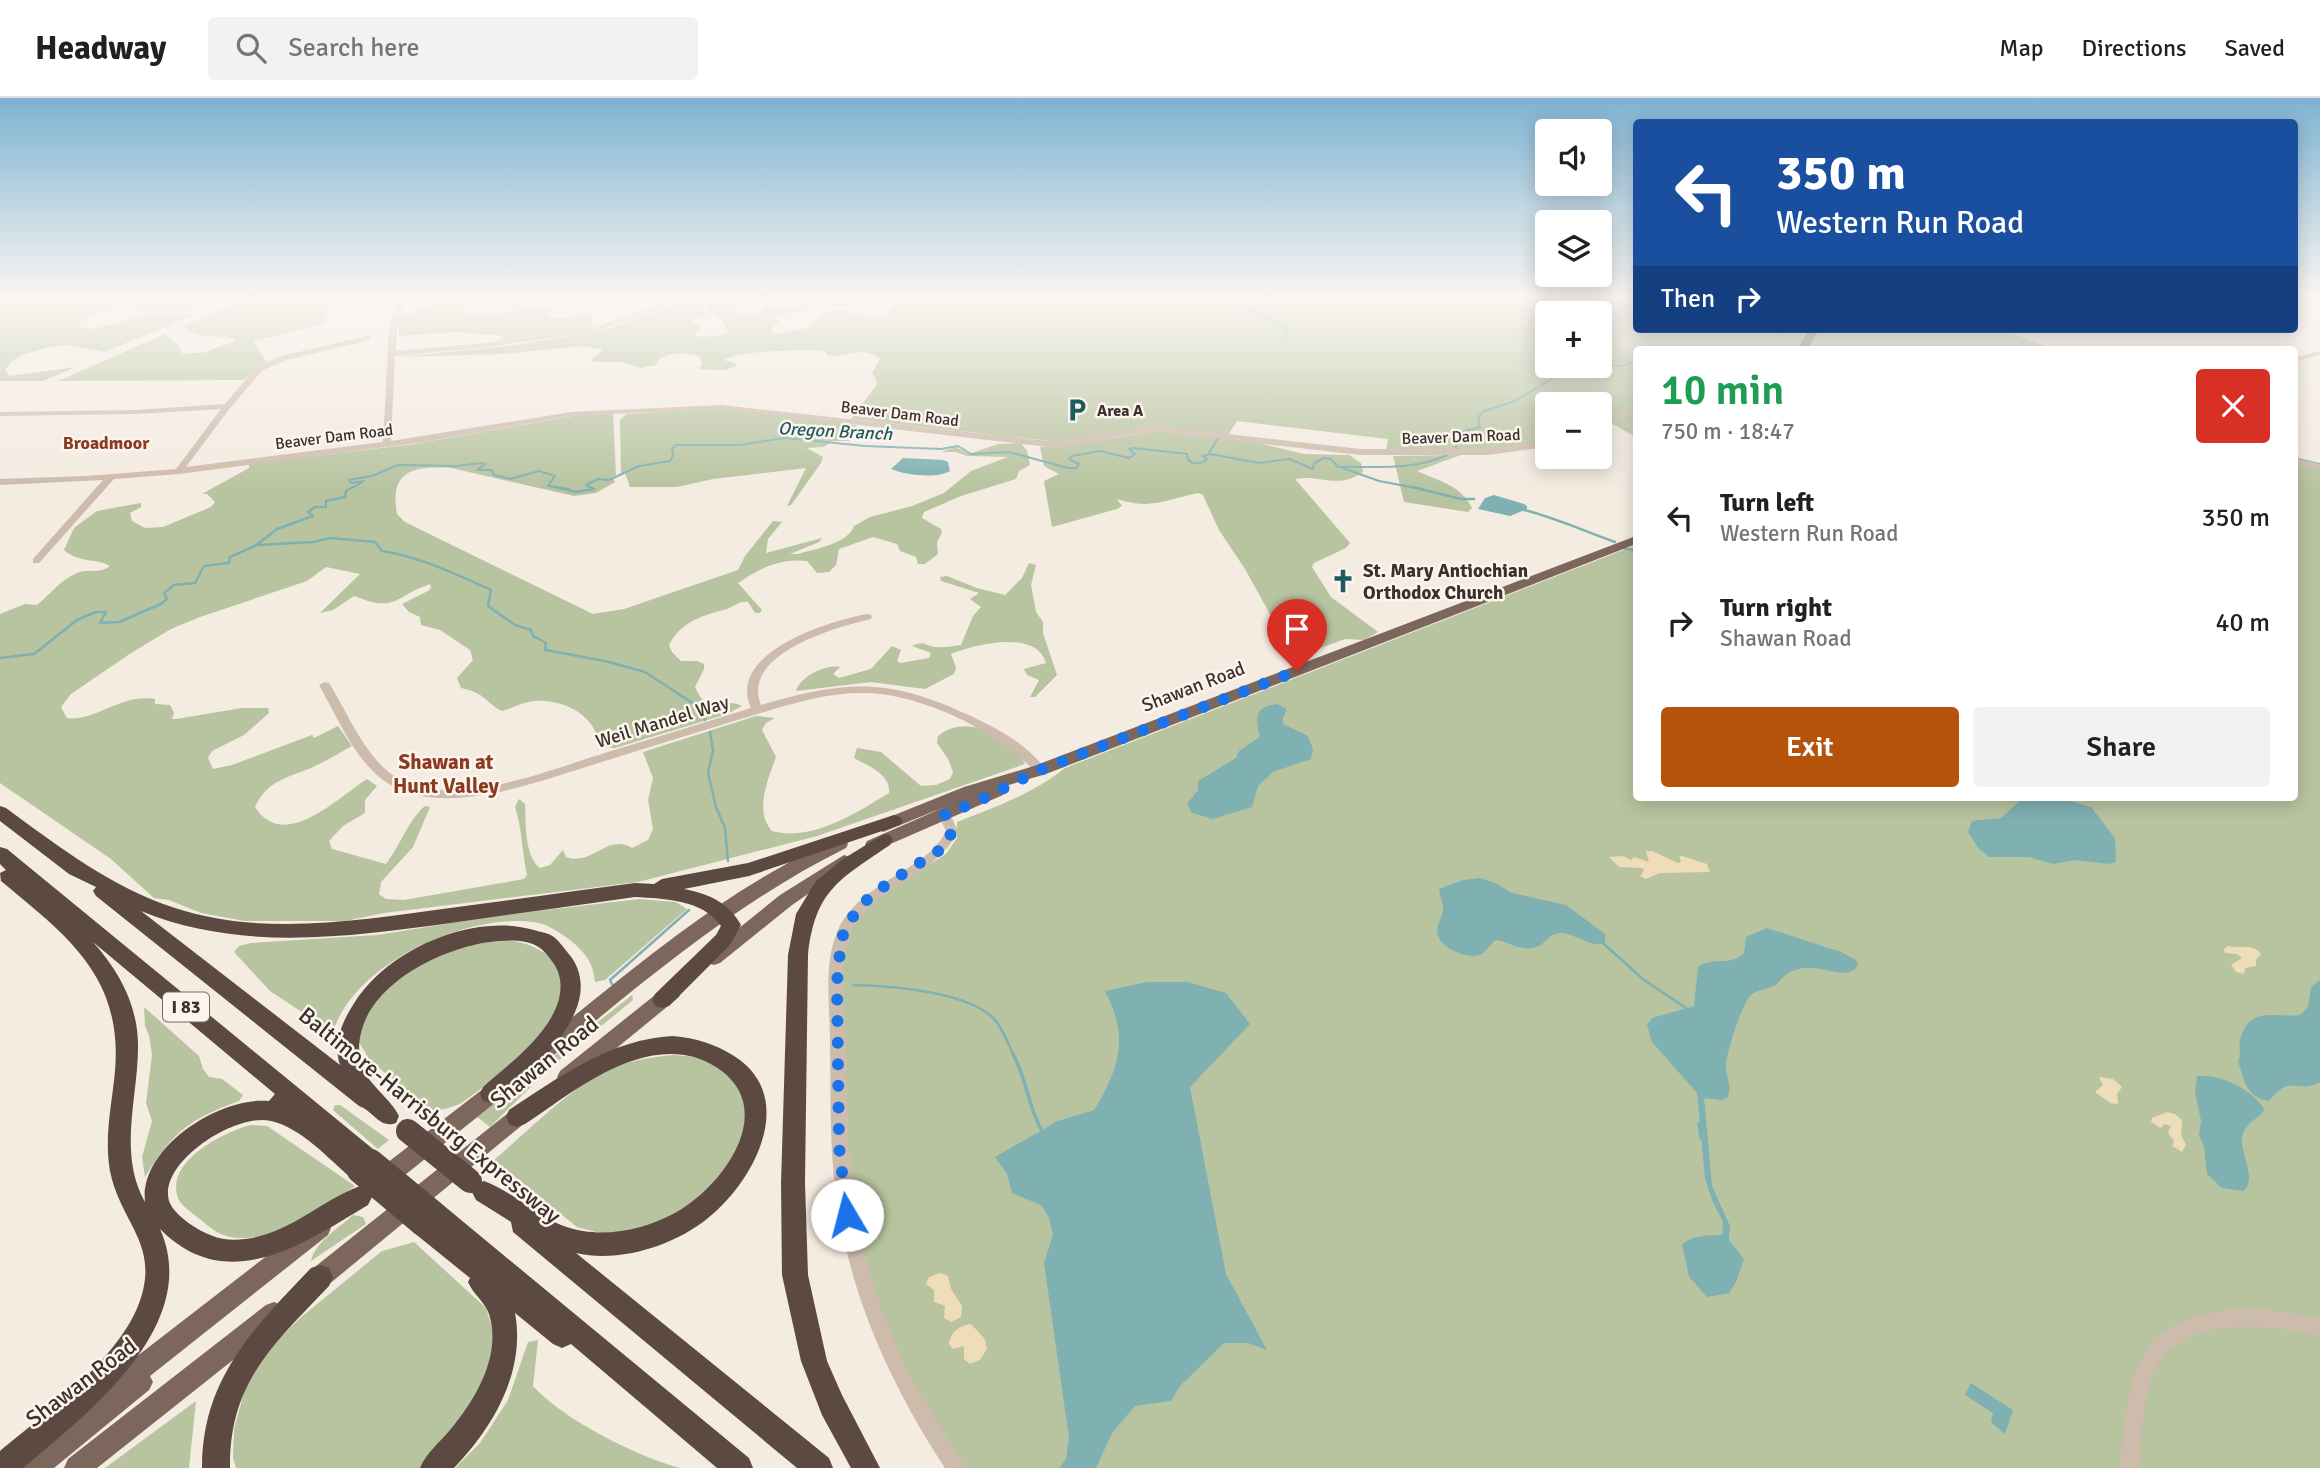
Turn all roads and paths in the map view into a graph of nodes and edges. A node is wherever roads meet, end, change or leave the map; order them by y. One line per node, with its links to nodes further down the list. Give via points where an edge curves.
1 (282, 361): 3 (street, via 252,376)
2 (391, 361): 7 (street)
3 (227, 406): 5 (street); 12 (street)
4 (1633, 410): 6 (street)
5 (0, 414)
6 (1612, 420)
7 (387, 444): 9 (street, Beaver Dam Road, via 571,414 721,407 1049,444 1158,429 1342,451); 12 (street, Beaver Dam Road)
8 (1535, 446): 9 (street, Beaver Dam Road)
9 (1457, 452)
10 (2298, 462): 11 (street)
11 (2320, 467)
12 (179, 471): 13 (street, Beaver Dam Road)
13 (110, 478): 14 (street, Beaver Dam Road); 16 (street)
14 (0, 482)
15 (1633, 541): 20 (main road, Shawan Road)
16 (36, 561)
17 (867, 617): 19 (street, via 799,640 770,658 754,680)
18 (325, 685): 19 (street, Weil Mandel Way, via 377,768 397,783 439,793 497,789)
19 (758, 710): 20 (street, Weil Mandel Way, via 834,691 905,694 1000,735)
20 (1040, 770): 21 (main road, Shawan Road); 22 (main road, Shawan Road, via 974,803)
21 (986, 787): 22 (main road, Shawan Road); 24 (main road, Shawan Road)
22 (943, 811): 24 (main road, Shawan Road); 54 (street, via 952,831 946,846 874,894 854,914 841,941 837,982 839,1146 850,1234 875,1318 910,1395)
23 (0, 812): 26 (highway, Baltimore-Harrisburg Expressway / I 83)
24 (889, 830): 28 (highway, via 749,869); 29 (main road, Shawan Road, via 798,864); 31 (main road, Shawan Road, via 786,900); 53 (highway, via 815,895 800,924 798,955 795,1275 814,1361)
25 (0, 854): 36 (highway, I 83)
26 (67, 862): 28 (highway, via 143,903 176,915 230,927 281,931 358,928); 33 (highway, Baltimore-Harrisburg Expressway / I 83)
27 (0, 869): 30 (highway)
28 (635, 890): 29 (highway, via 682,894)
29 (722, 912): 31 (highway, via 731,925 723,940); 32 (main road, Shawan Road)
30 (57, 916): 35 (highway); 45 (highway, via 100,961 121,1006 127,1039 120,1157 127,1190 154,1240 159,1273 148,1312 125,1352 83,1398)
31 (662, 1000): 34 (main road, Shawan Road)
32 (491, 1094): 33 (highway, via 551,1033 569,999 571,978 559,952 542,940 519,934 478,934 423,953 386,979 359,1010 348,1038 349,1060); 38 (main road, Shawan Road)
33 (388, 1116): 37 (highway, Baltimore-Harrisburg Expressway / I 83, bridge)
34 (517, 1117): 37 (highway, via 606,1061 662,1046 706,1050 729,1062 744,1077 756,1110 750,1146 724,1188 684,1221 650,1236 614,1244 568,1239); 42 (main road, Shawan Road)
35 (323, 1138): 36 (highway); 38 (highway, via 275,1112 248,1112 217,1122 190,1140 166,1167 156,1190 159,1208 191,1242 211,1250 239,1251 288,1238)
36 (365, 1166): 39 (highway, bridge)
37 (477, 1187): 52 (highway, Baltimore-Harrisburg Expressway / I 83)
38 (360, 1197): 40 (main road, Shawan Road)
39 (428, 1219): 41 (highway); 44 (highway)
40 (293, 1250): 46 (main road, Shawan Road); 47 (main road, via 185,1346)
41 (464, 1260): 44 (highway); 50 (highway, via 495,1299 505,1332 503,1351 493,1386 474,1423)
42 (320, 1277): 48 (main road, Shawan Road); 49 (highway, via 234,1379 214,1437)
43 (2320, 1327): 55 (street, via 2264,1317 2233,1317 2193,1326 2166,1342 2143,1376)
44 (667, 1408): 51 (highway)
45 (1, 1468)
46 (11, 1468)
47 (34, 1468)
48 (77, 1468)
49 (216, 1468)
50 (434, 1468)
51 (738, 1468)
52 (820, 1468)
53 (866, 1468)
54 (956, 1468)
55 (2129, 1468)

